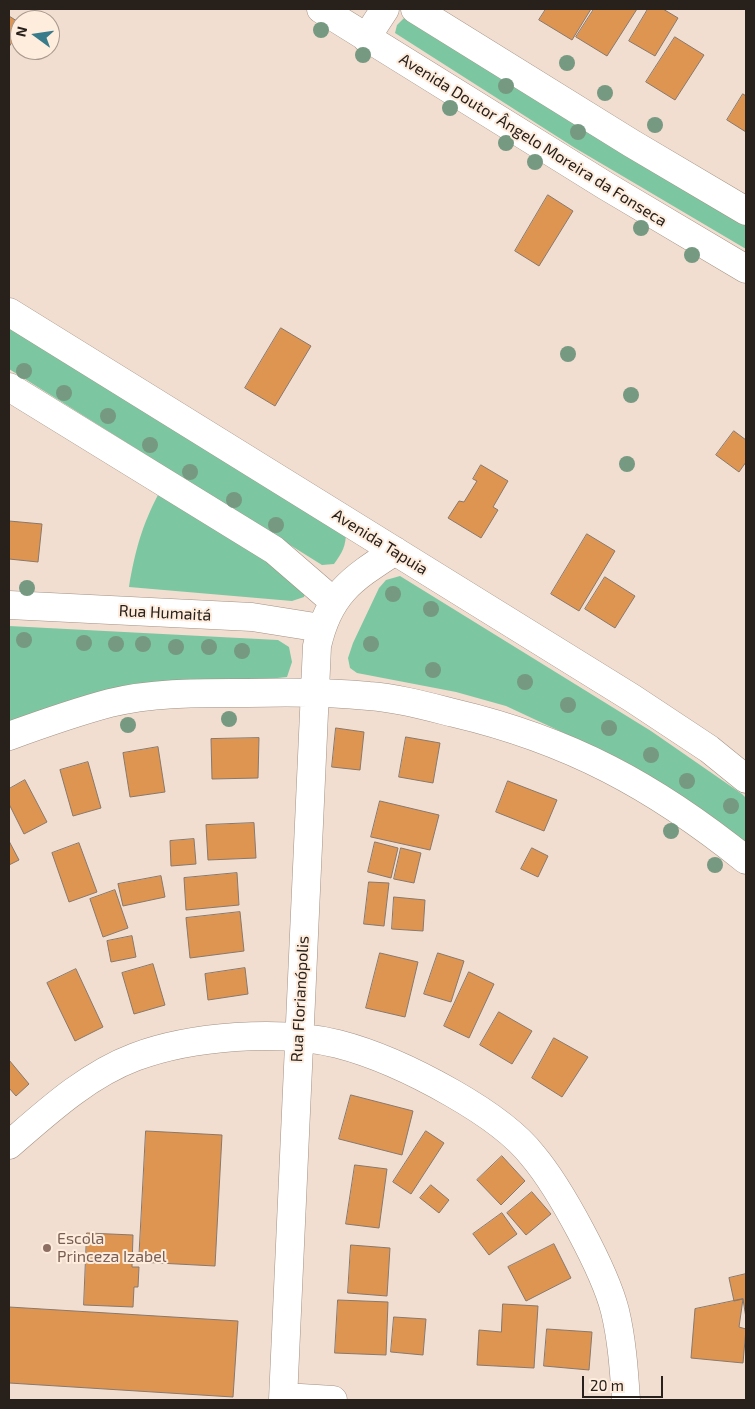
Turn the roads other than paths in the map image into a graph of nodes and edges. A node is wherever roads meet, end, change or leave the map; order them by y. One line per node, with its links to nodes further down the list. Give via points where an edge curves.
1 (321, 9): 4 (street, Avenida Doutor Ângelo Moreira da Fonseca)
2 (385, 9): 4 (street)
3 (415, 9): 5 (street)
4 (366, 38): 6 (street, Avenida Doutor Ângelo Moreira da Fonseca)
5 (746, 211)
6 (746, 269)
7 (9, 312): 9 (street, Avenida Tapuia)
8 (9, 387): 10 (street, via 274,550)
9 (395, 551): 10 (street, via 362,573); 15 (street, Avenida Tapuia, via 632,698 709,749)
10 (332, 601): 12 (street, Rua Florianópolis)
11 (9, 605): 12 (street, Rua Humaitá, via 252,617)
12 (321, 628): 13 (street, Rua Florianópolis)
13 (315, 693): 14 (street, via 164,695 111,703); 16 (street, via 388,699 531,734 620,774 670,804); 17 (street, Rua Florianópolis)
14 (9, 736)
15 (746, 779)
16 (746, 860)
17 (298, 1038): 18 (street, via 211,1039 170,1046 133,1058 82,1086); 19 (street, Rua Florianópolis); 21 (street, via 338,1044 388,1062 439,1086 486,1112 533,1155 597,1265 615,1310)
18 (9, 1145)
19 (284, 1399): 20 (street)
20 (333, 1400)
21 (626, 1400)

